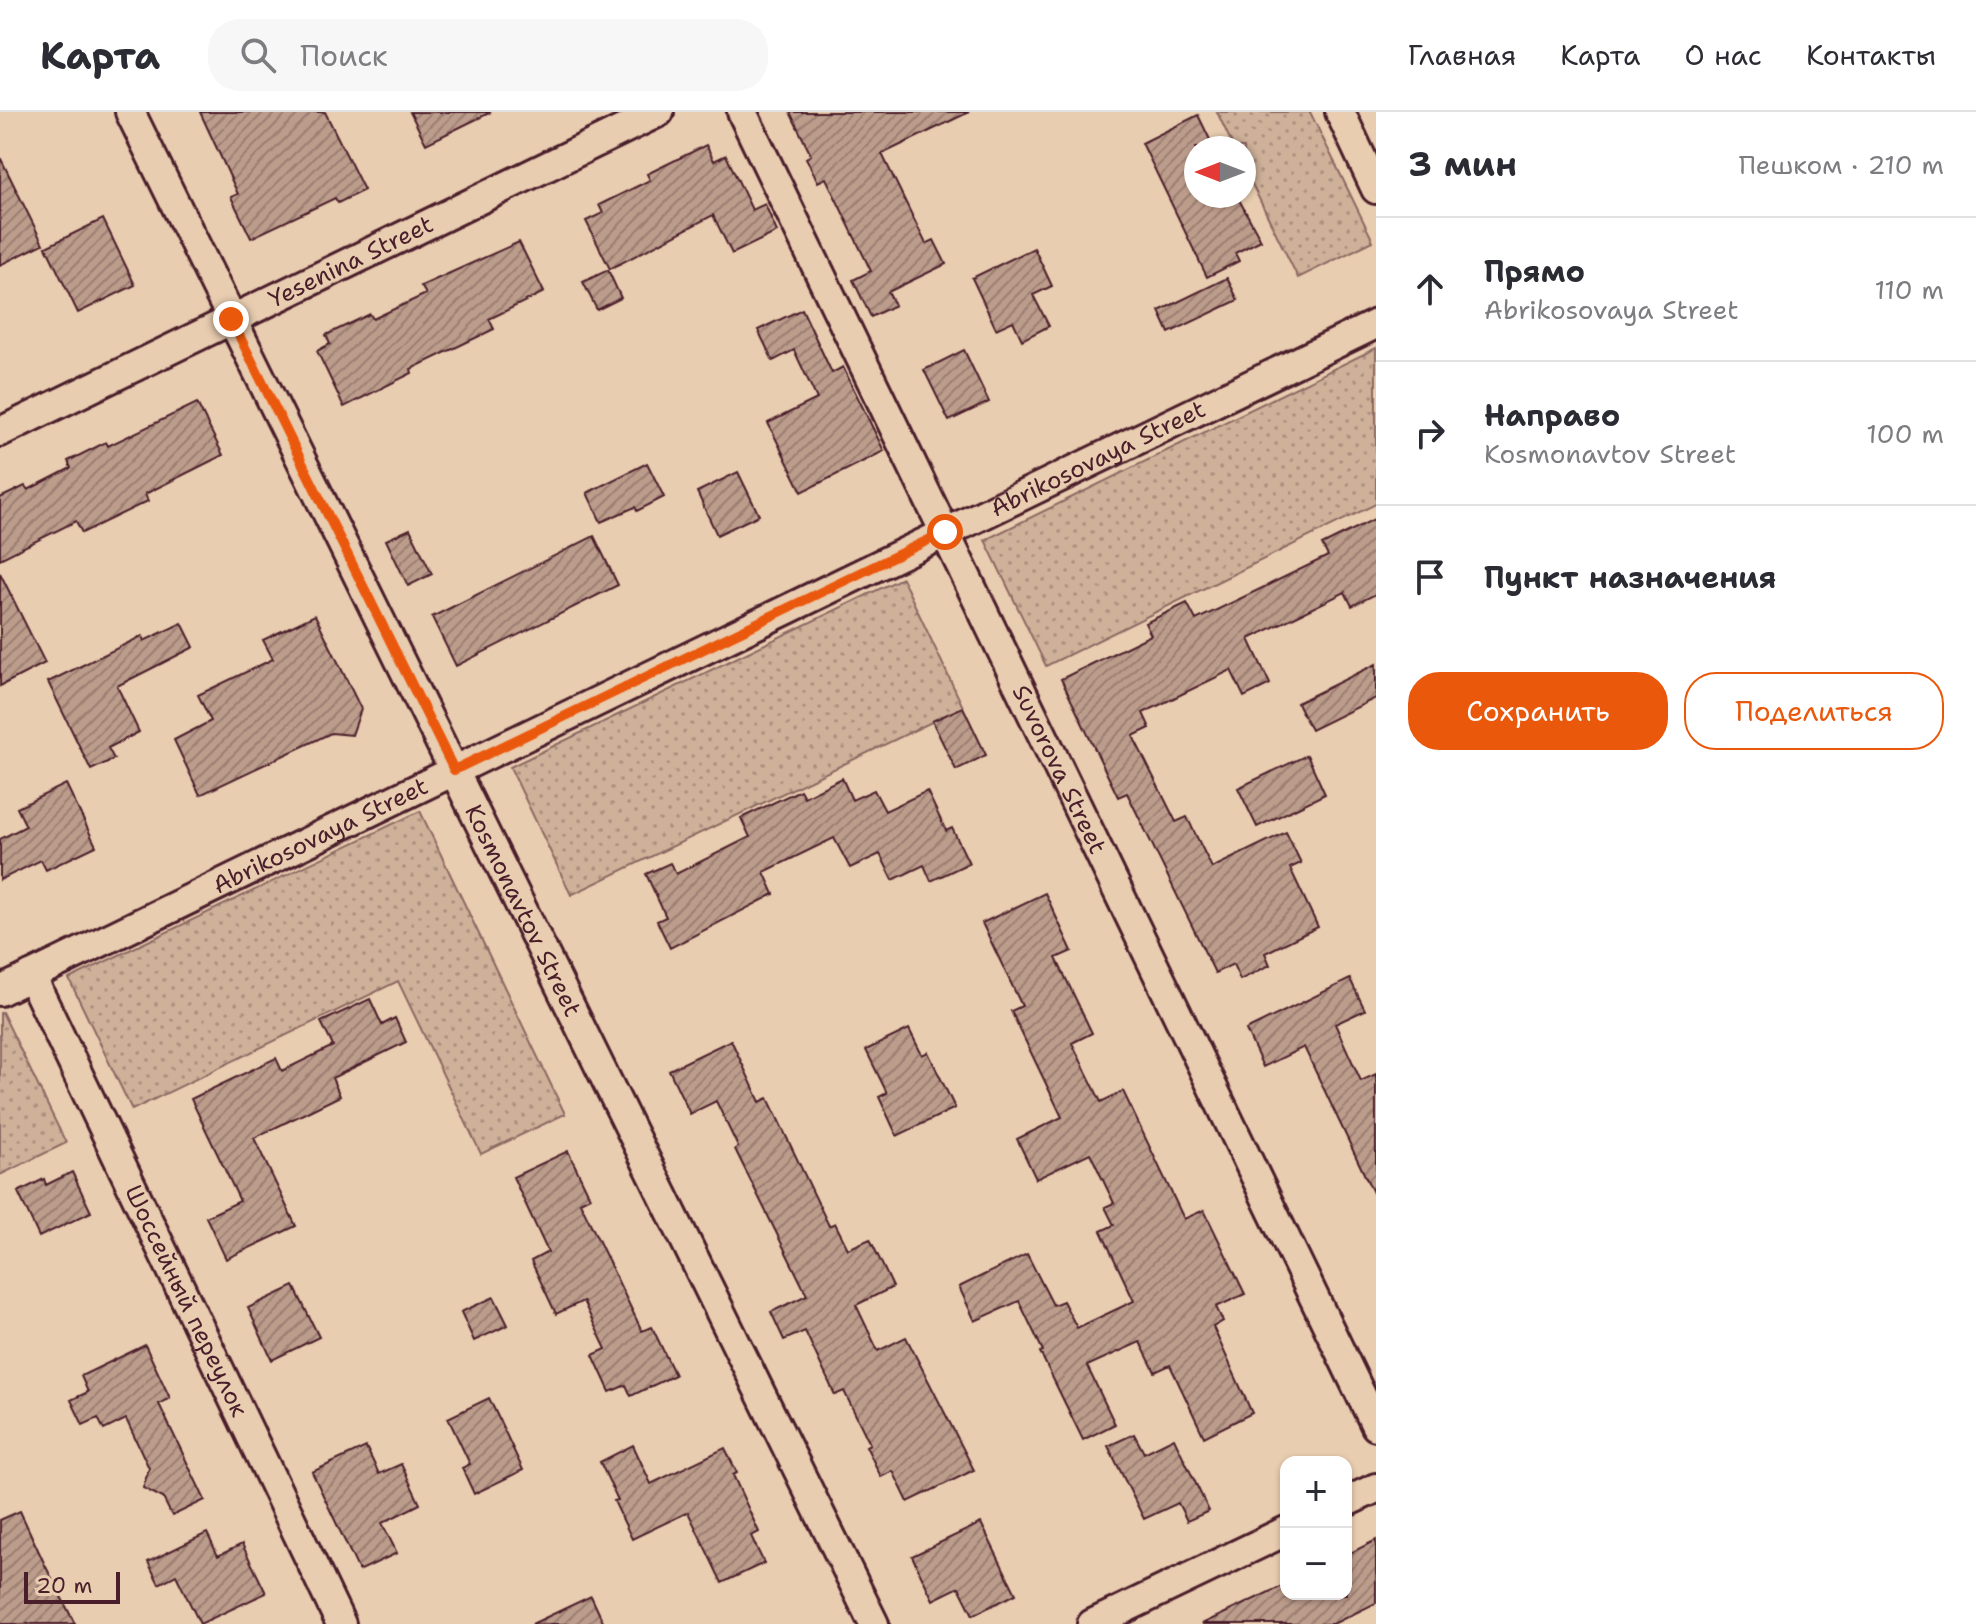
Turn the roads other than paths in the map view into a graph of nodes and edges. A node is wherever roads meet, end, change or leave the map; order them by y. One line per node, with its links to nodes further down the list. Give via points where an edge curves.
1 (130, 112): 6 (street, Kosmonavtov Street)
2 (659, 112): 6 (street, Yesenina Street)
3 (742, 112): 9 (street, Suvorova Street)
4 (1340, 112): 5 (street)
5 (1376, 189)
6 (231, 319): 8 (street, Yesenina Street); 10 (street, Kosmonavtov Street)
7 (1376, 324): 9 (street, Abrikosovaya Street)
8 (0, 432)
9 (945, 532): 10 (street, Abrikosovaya Street); 13 (street, Suvorova Street)
10 (454, 770): 11 (street, Abrikosovaya Street); 18 (street, Kosmonavtov Street)
11 (31, 976): 12 (street, Abrikosovaya Street); 17 (street, Шоссейный переулок)
12 (0, 991)
13 (1376, 1426)
14 (1376, 1488): 15 (street)
15 (1352, 1499)
16 (1280, 1534): 19 (street)
17 (341, 1624)
18 (874, 1624)
19 (1092, 1624)

